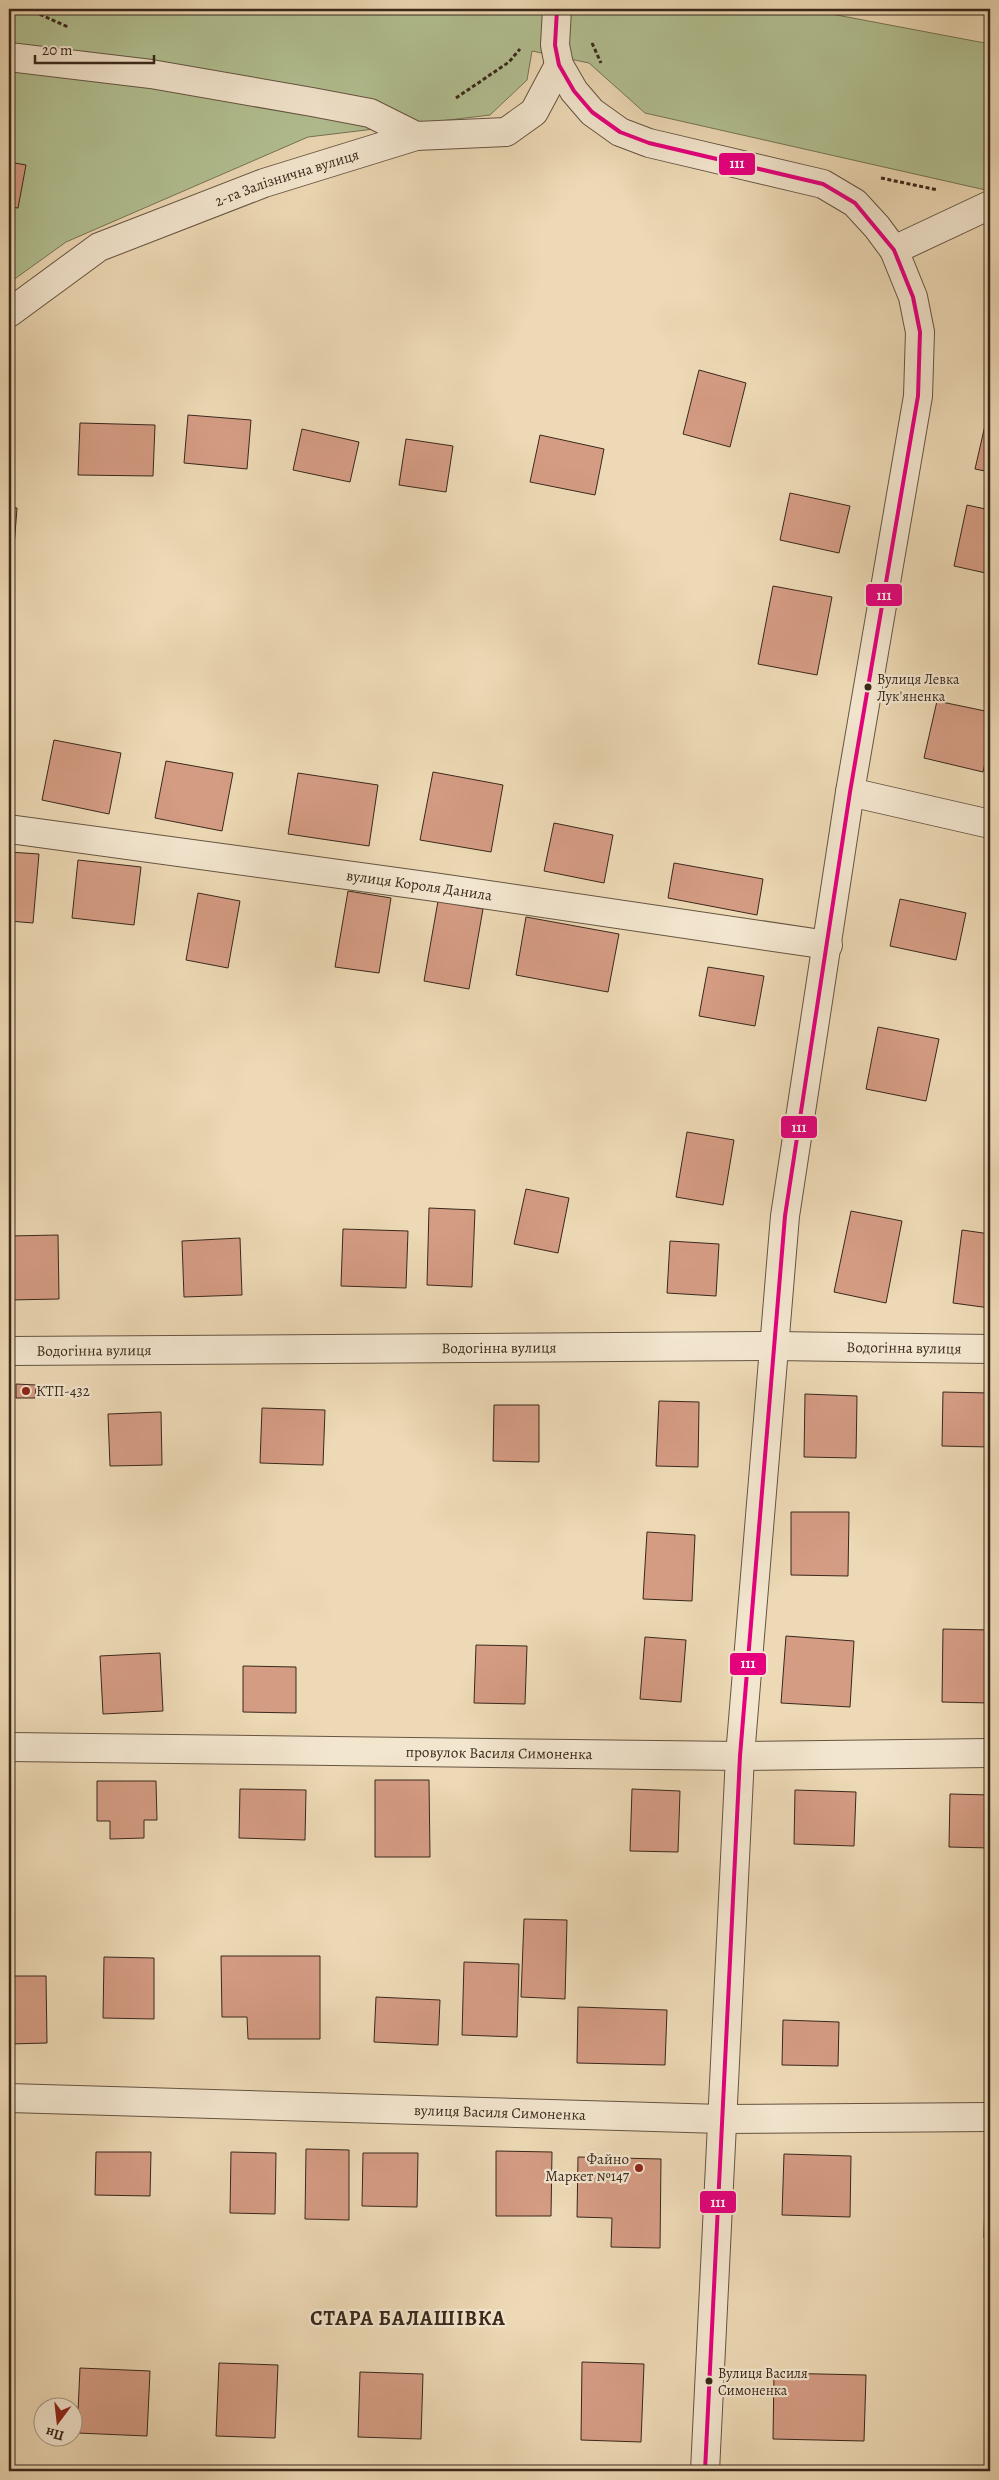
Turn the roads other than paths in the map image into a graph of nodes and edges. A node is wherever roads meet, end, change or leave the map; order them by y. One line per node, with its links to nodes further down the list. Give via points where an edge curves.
1 (557, 9): 3 (street)
2 (9, 57): 4 (street, via 151,74 370,113)
3 (559, 65): 4 (street, 2-га Залізнична вулиця, via 534,112 506,132); 6 (street, via 574,91 592,112 620,132 649,143 823,184 855,203)
4 (416, 136): 7 (street, 2-га Залізнична вулиця, via 264,183 99,247)
5 (990, 204): 6 (street)
6 (894, 250): 8 (street, via 913,297 920,332 918,396)
7 (9, 313)
8 (850, 792): 9 (street); 11 (street)
9 (990, 824)
10 (9, 829): 11 (street, вулиця Короля Данила)
11 (828, 945): 12 (street, via 785,1216)
12 (773, 1346): 13 (street, Водогінна вулиця); 14 (street, Водогінна вулиця); 17 (street)
13 (990, 1348)
14 (9, 1351)
15 (9, 1747): 17 (street, провулок Василя Симоненка)
16 (990, 1754): 17 (street, провулок Василя Симоненка)
17 (740, 1756): 20 (street)
18 (9, 2098): 20 (street, вулиця Василя Симоненка)
19 (990, 2117): 20 (street, вулиця Василя Симоненка)
20 (722, 2119): 21 (street)
21 (705, 2471)

